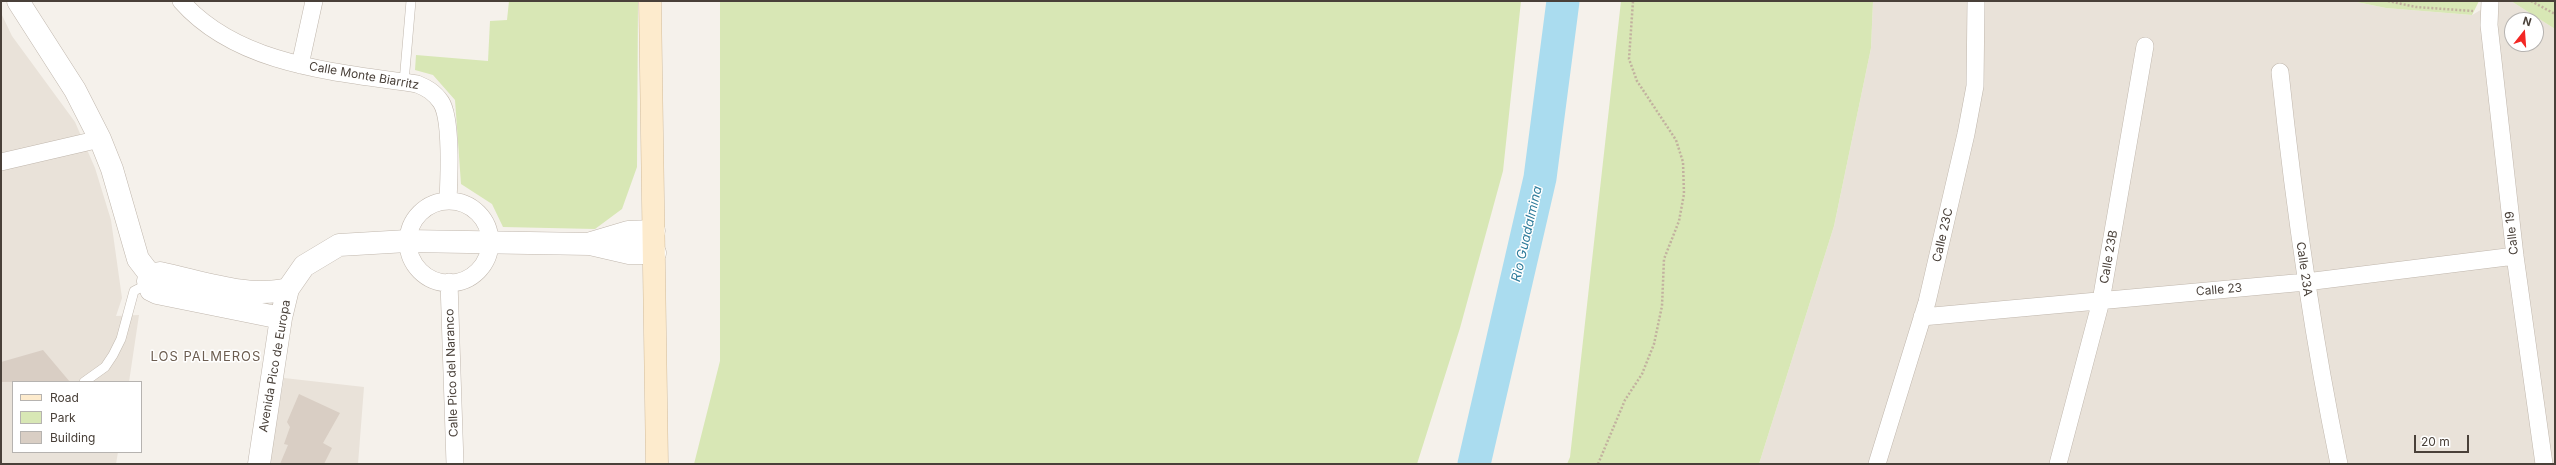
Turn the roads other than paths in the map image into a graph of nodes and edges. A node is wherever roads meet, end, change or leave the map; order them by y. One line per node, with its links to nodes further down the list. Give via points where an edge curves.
1 (18, 1): 12 (street, via 75,90)
2 (181, 1): 9 (street, Calle Monte Biarritz, via 191,12 234,41)
3 (314, 1): 9 (street, Calle Monte Biarritz)
4 (411, 1): 11 (lane)
5 (650, 1): 15 (main road)
6 (1976, 1): 26 (street, Calle 23C, via 1975,86 1953,192)
7 (2484, 3): 20 (street, Calle 19, via 2489,25)
8 (2145, 46): 25 (street, Calle 23B)
9 (300, 65): 11 (street, Calle Monte Biarritz)
10 (2280, 72): 23 (street, Calle 23A)
11 (404, 82): 14 (street, Calle Monte Biarritz, via 431,90 442,103 446,119)
12 (100, 139): 13 (street); 21 (street, via 112,169 138,259)
13 (1, 162)
14 (448, 200): 16 (street, via 424,208 415,217); 17 (street, via 473,208 482,217 488,229)
15 (654, 231): 18 (street, via 628,232); 19 (main road)
16 (407, 241): 17 (street); 22 (street, via 409,255 424,276 436,282); 24 (street, Avenida Pico de Europa, via 339,245 304,266)
17 (490, 242): 18 (street); 22 (street, via 486,260 474,276 462,281)
18 (590, 244): 19 (street, via 628,253)
19 (655, 253): 31 (main road)
20 (2515, 256): 23 (street, Calle 23); 35 (street, Calle 19)
21 (150, 280): 24 (street, via 160,273 252,290 275,292); 27 (street, via 151,290 157,293); 28 (lane, via 134,291 121,339 105,367)
22 (449, 282): 30 (street, Calle Pico del Naranco)
23 (2306, 282): 25 (street, Calle 23); 34 (street, Calle 23A, via 2319,366)
24 (288, 289): 27 (street, Avenida Pico de Europa)
25 (2101, 301): 26 (street, Calle 23); 33 (street, Calle 23B)
26 (1922, 317): 32 (street, Calle 23C)
27 (281, 318): 29 (street, Avenida Pico de Europa)
28 (85, 381)
29 (259, 464)
30 (455, 464)
31 (657, 464)
32 (1877, 464)
33 (2058, 464)
34 (2339, 464)
35 (2544, 464)

